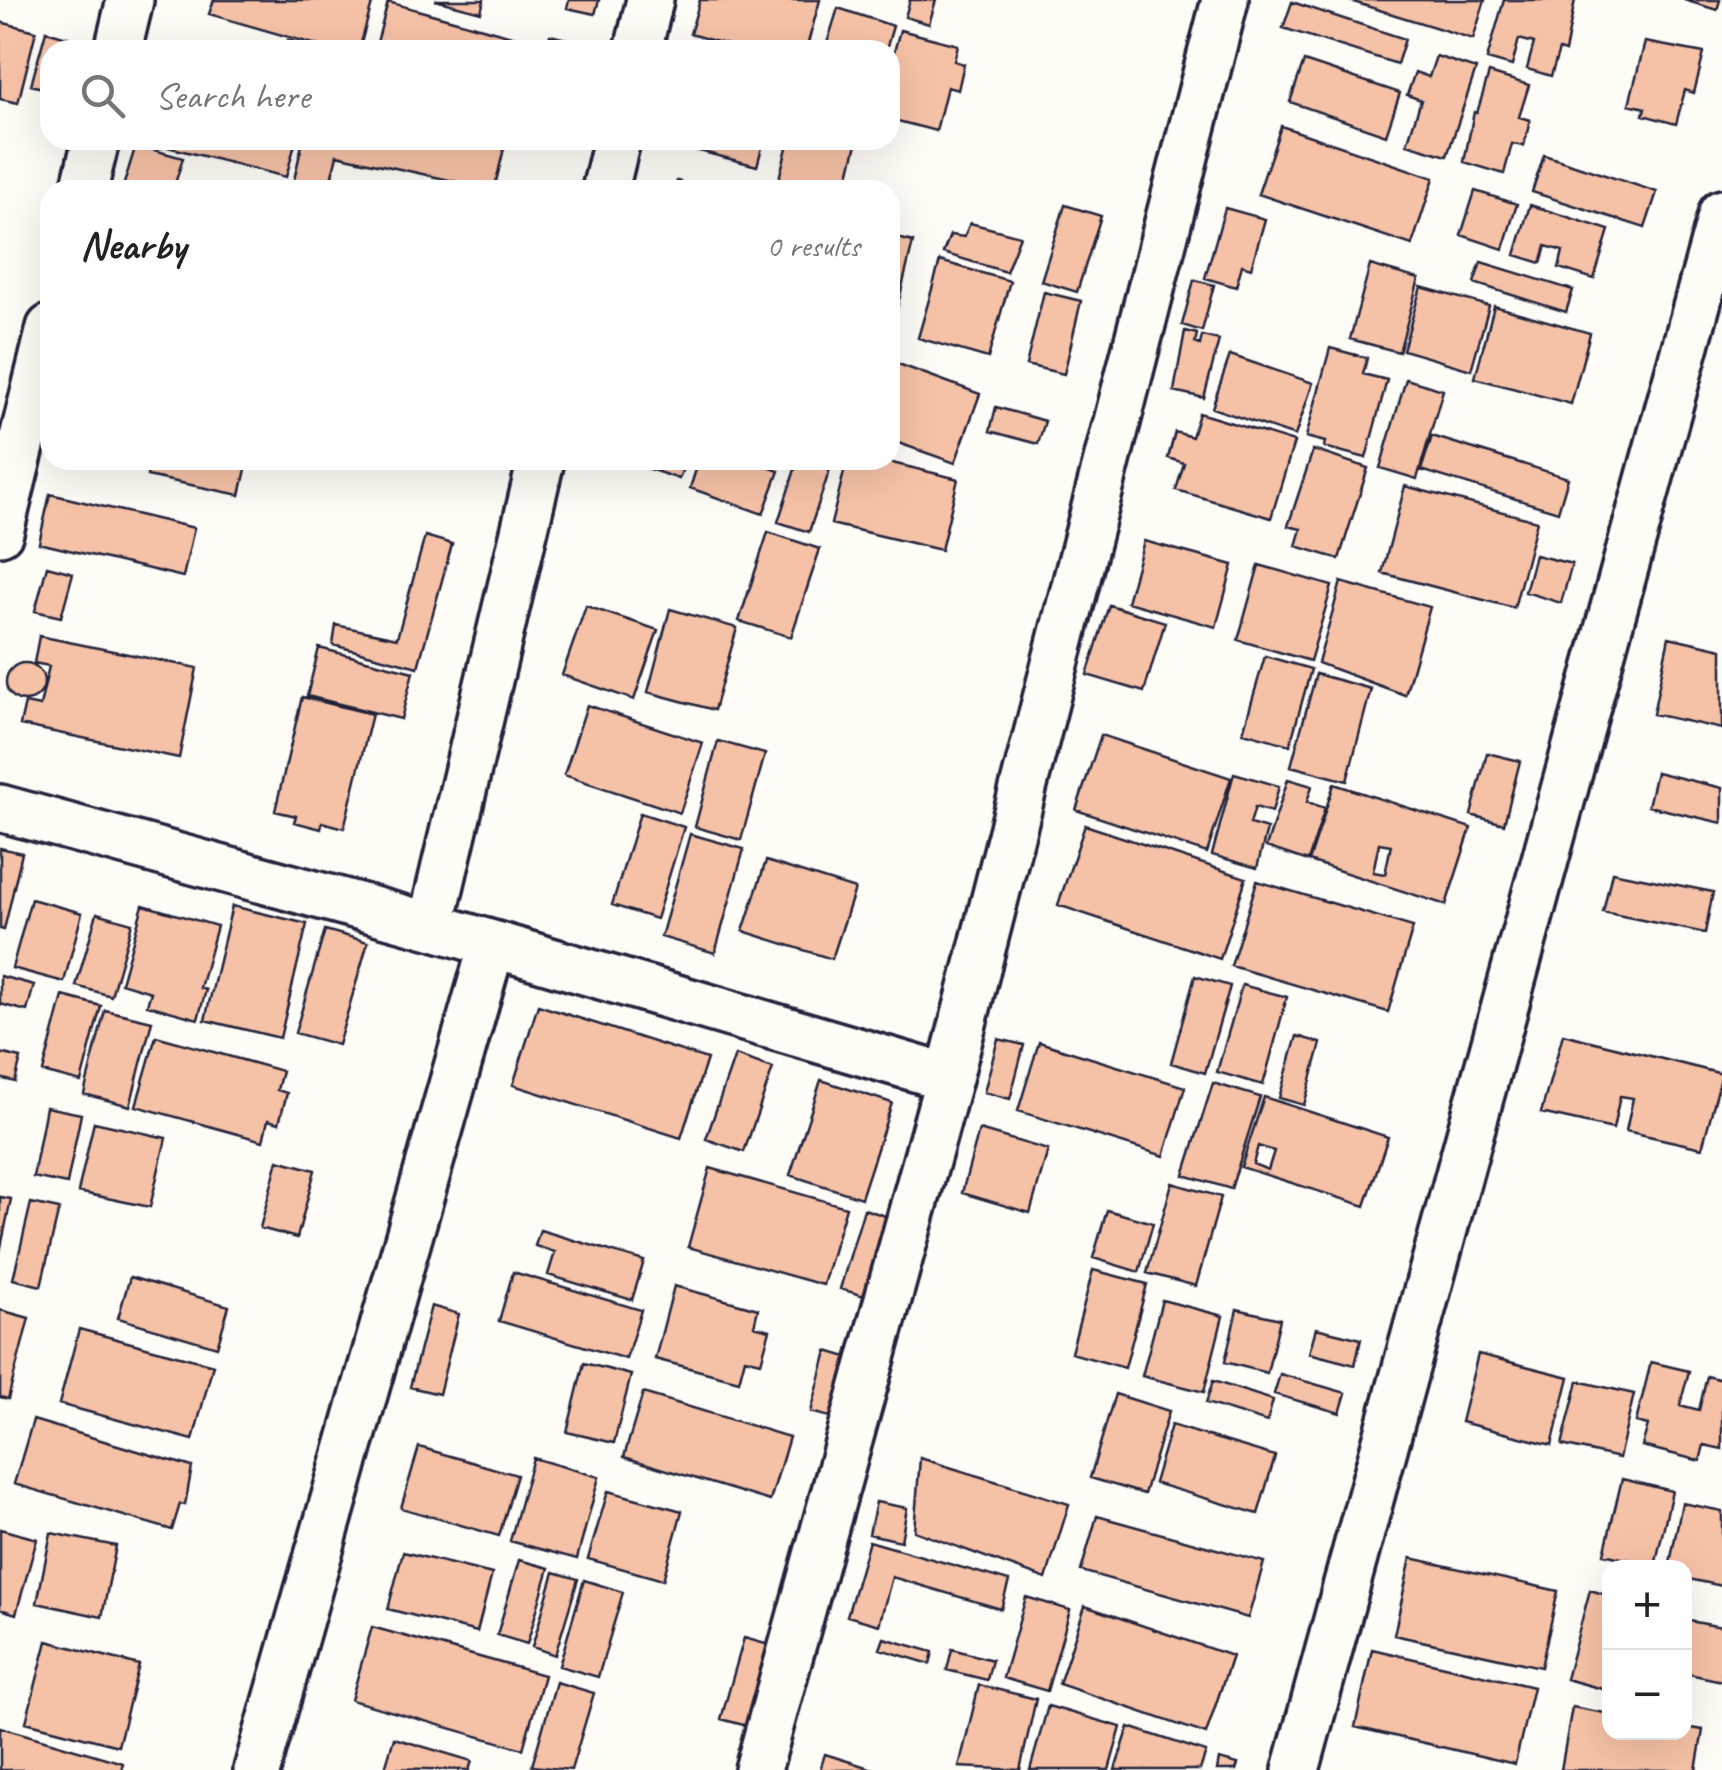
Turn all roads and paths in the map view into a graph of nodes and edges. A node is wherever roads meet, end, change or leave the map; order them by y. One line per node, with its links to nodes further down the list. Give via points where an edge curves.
1 (130, 0): 4 (street)
2 (650, 0): 5 (street)
3 (1225, 0): 17 (street)
4 (120, 40)
5 (640, 40)
6 (94, 150): 8 (street)
7 (615, 150): 9 (street)
8 (86, 180)
9 (607, 180)
10 (1722, 213): 20 (street)
11 (40, 369): 13 (street)
12 (539, 470): 15 (street)
13 (0, 532)
14 (0, 808): 15 (street)
15 (431, 926): 16 (street)
16 (492, 945): 17 (street); 18 (street)
17 (949, 1078): 19 (street)
18 (257, 1770)
19 (758, 1770)
20 (1296, 1770)

